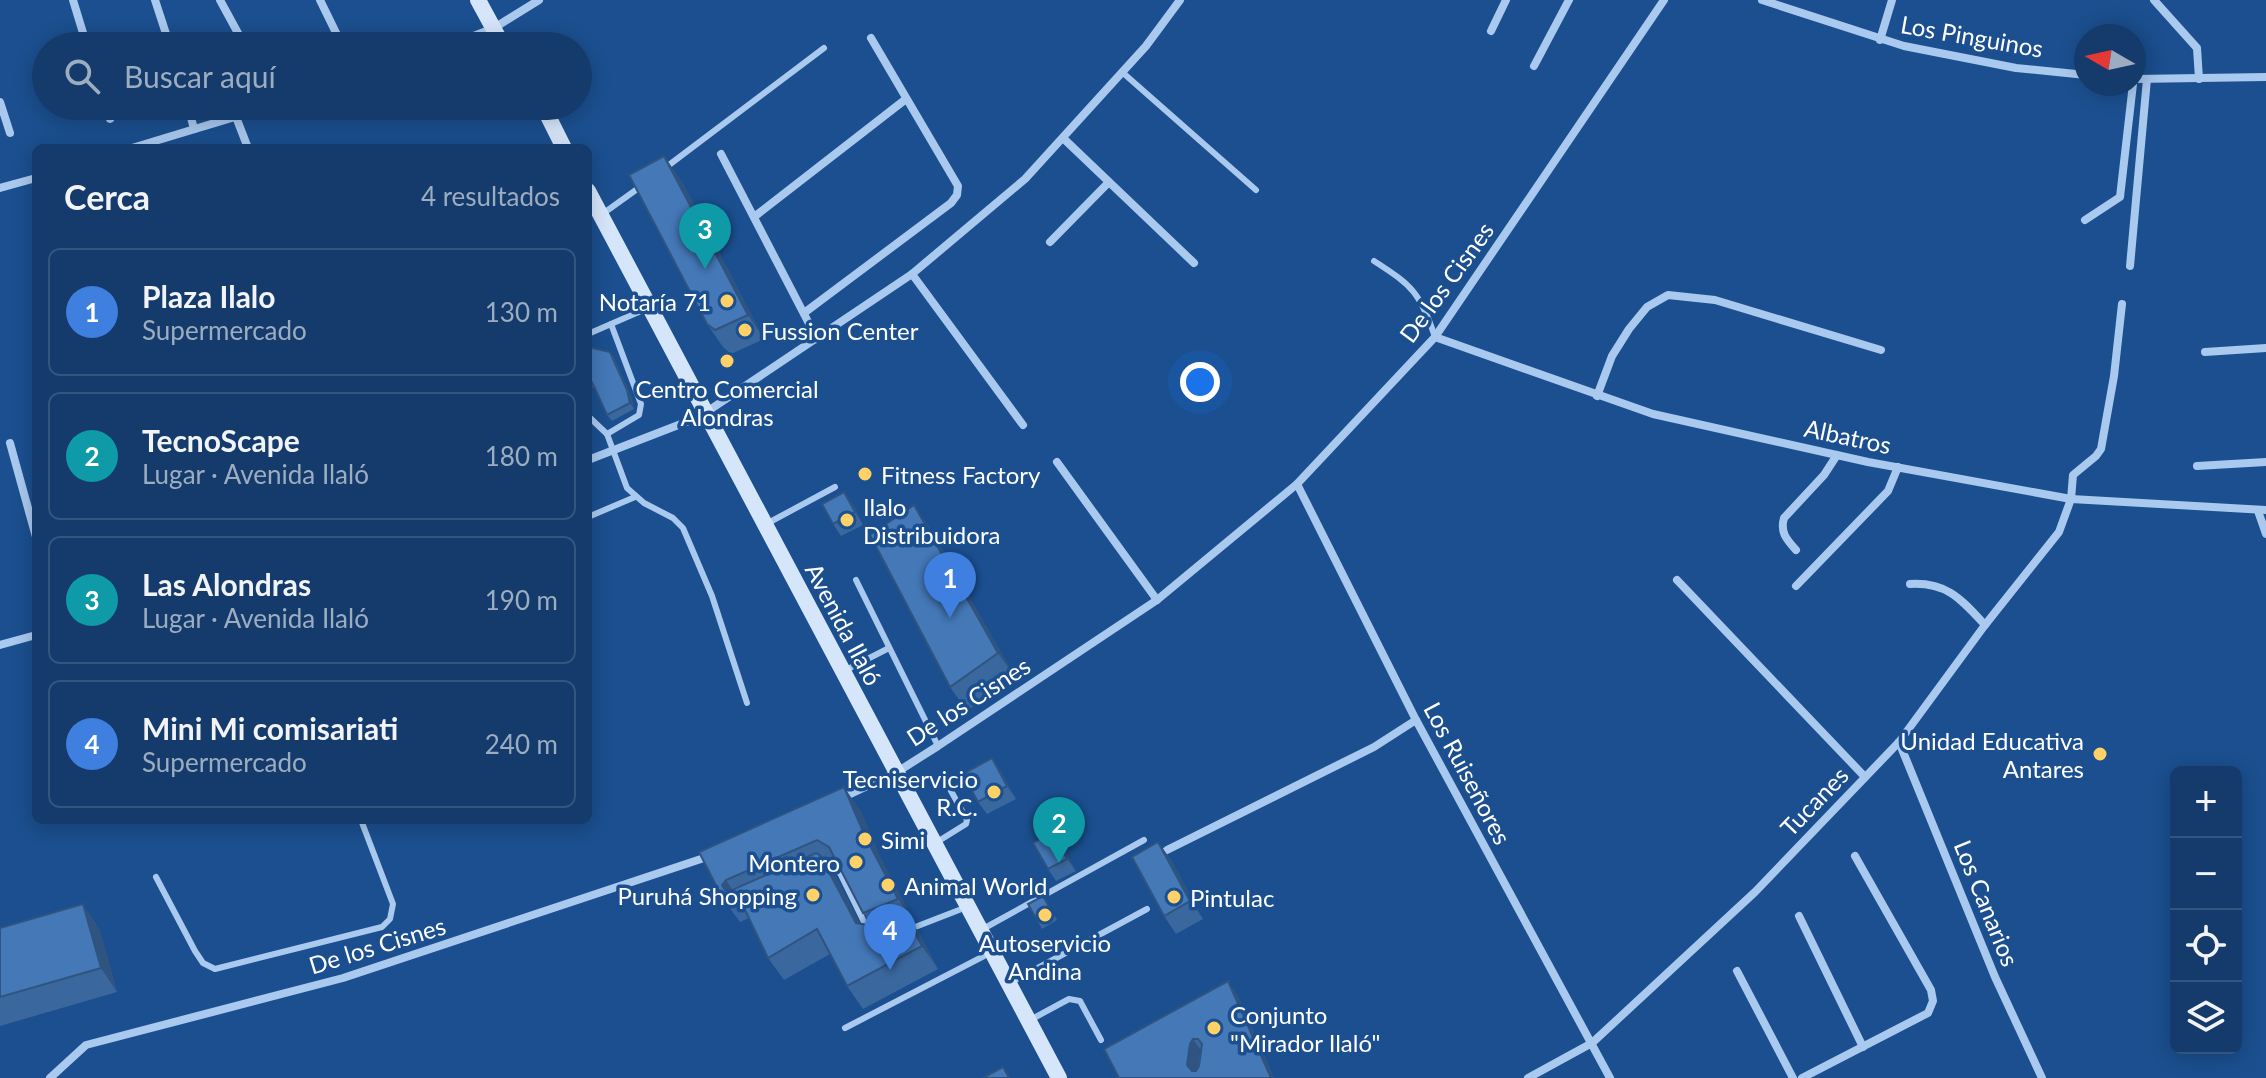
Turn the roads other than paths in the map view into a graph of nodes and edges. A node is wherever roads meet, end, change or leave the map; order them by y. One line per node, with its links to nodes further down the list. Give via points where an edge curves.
1 (73, 0): 17 (street)
2 (155, 0): 18 (street)
3 (220, 0): 19 (street)
4 (320, 0): 20 (street)
5 (478, 0): 15 (main road)
6 (488, 0): 15 (main road)
7 (539, 0): 15 (street)
8 (1180, 0): 28 (street)
9 (1506, 0): 16 (street)
10 (1569, 0): 27 (street)
11 (1664, 0): 68 (street, De los Cisnes)
12 (1762, 0): 25 (street, Los Pinguinos)
13 (1892, 0): 25 (street)
14 (2154, 0): 32 (street, via 2197,48)
15 (497, 26): 21 (street); 22 (main road); 23 (main road)
16 (1491, 31)
17 (83, 32)
18 (165, 32)
19 (237, 32)
20 (336, 32)
21 (482, 32)
22 (499, 32)
23 (502, 32)
24 (871, 38): 34 (street)
25 (1880, 40): 29 (street, Los Pinguinos, via 2016,68)
26 (824, 48): 49 (lane)
27 (1534, 66)
28 (1122, 72): 43 (street); 54 (lane)
29 (2074, 74)
30 (2266, 77): 32 (street)
31 (2147, 79): 32 (street); 61 (street)
32 (2199, 79)
33 (2132, 96): 57 (street, via 2120,197)
34 (906, 99): 56 (street); 65 (street, via 958,186 957,195)
35 (0, 102): 42 (street)
36 (192, 120): 41 (street)
37 (226, 120): 41 (street)
38 (237, 120): 45 (street)
39 (541, 120): 46 (main road)
40 (550, 120): 47 (main road)
41 (194, 129): 44 (street)
42 (10, 133)
43 (1063, 138): 51 (street); 62 (street, via 1025,179)
44 (145, 144)
45 (246, 144)
46 (552, 144)
47 (562, 144)
48 (721, 154): 56 (street)
49 (656, 175)
50 (32, 179): 53 (street)
51 (1109, 182): 58 (street); 60 (street)
52 (644, 184): 55 (lane)
53 (0, 188)
54 (1256, 190)
55 (595, 213): 64 (main road, Avenida Ilaló); 74 (main road, Avenida Ilaló)
56 (754, 217): 65 (street)
57 (2085, 220)
58 (1050, 242)
59 (1374, 261): 68 (lane, via 1417,293)
60 (1194, 263)
61 (2130, 266)
62 (912, 274): 69 (street); 76 (street)
63 (2122, 304): 89 (street, Tucanes, via 2101,449 2073,475)
64 (641, 311): 66 (lane); 74 (main road, Avenida Ilaló)
65 (804, 313): 69 (street)
66 (611, 324): 67 (lane); 77 (lane, via 641,404 639,415)
67 (592, 332)
68 (1435, 337): 73 (street, Albatros); 86 (street, De los Cisnes)
69 (817, 339): 74 (street)
70 (2266, 348): 72 (street)
71 (1881, 350): 73 (street, via 1715,300 1668,295 1647,307 1629,329)
72 (2205, 352)
73 (1597, 396): 80 (street, Albatros, via 1653,414)
74 (703, 414): 79 (street); 93 (main road, Avenida Ilaló); 110 (main road, Avenida Ilaló)
75 (592, 420): 77 (lane)
76 (1023, 425)
77 (607, 434): 79 (lane)
78 (10, 443): 92 (street)
79 (614, 450): 81 (street); 88 (lane)
80 (1837, 455): 85 (street, Albatros); 95 (street, via 1784,518 1785,538)
81 (592, 458)
82 (1057, 462): 100 (street)
83 (2266, 462): 84 (street)
84 (2197, 466)
85 (1898, 467): 89 (street, Albatros); 99 (street, via 1888,491)
86 (1297, 484): 100 (street, De los Cisnes); 107 (street, Los Ruiseñores)
87 (835, 487): 93 (lane)
88 (635, 497): 91 (lane); 106 (lane, via 683,528)
89 (2071, 499): 90 (street, Albatros); 101 (street, Tucanes, via 2059,532)
90 (2262, 510): 94 (street)
91 (592, 515)
92 (32, 523)
93 (765, 525): 105 (main road, Avenida Ilaló)
94 (2266, 534)
95 (1796, 550)
96 (856, 580): 104 (lane)
97 (1677, 580): 111 (street)
98 (1910, 584): 101 (street, via 1932,583 1945,589)
99 (1796, 586)
100 (1157, 600): 109 (street, De los Cisnes)
101 (1985, 625): 108 (street, Tucanes)
102 (32, 636): 103 (street)
103 (0, 645)
104 (889, 648): 105 (lane); 109 (lane)
105 (843, 672): 110 (main road, Avenida Ilaló)
106 (747, 703)
107 (1416, 720): 117 (street, via 1374,747); 134 (street, Los Ruiseñores)
108 (1899, 742): 111 (street, Tucanes); 143 (street, Los Canarios)
109 (938, 746): 110 (street, De los Cisnes)
110 (892, 774): 113 (street, De los Cisnes); 116 (main road, Avenida Ilaló); 123 (main road, Avenida Ilaló)
111 (1865, 777): 134 (street, Tucanes, via 1755,892)
112 (945, 780): 116 (lane, via 966,823)
113 (831, 803)
114 (363, 824): 120 (lane, via 393,904 382,927 215,969 203,963)
115 (1144, 840): 126 (lane)
116 (934, 844): 126 (main road, Avenida Ilaló)
117 (1167, 850)
118 (716, 854): 136 (street, De los Cisnes, via 343,978 86,1045)
119 (1855, 856): 135 (street, via 1933,1001 1928,1013)
120 (156, 877)
121 (814, 877): 127 (lane, via 832,869 840,873)
122 (1147, 909): 130 (lane)
123 (959, 910): 125 (lane); 128 (main road, Avenida Ilaló)
124 (1799, 916): 135 (street)
125 (908, 930)
126 (981, 930): 130 (main road, Avenida Ilaló)
127 (873, 939)
128 (984, 956): 132 (lane); 137 (main road, Avenida Ilaló)
129 (1737, 971): 141 (street)
130 (1010, 983): 131 (main road, Avenida Ilaló)
131 (1028, 1021): 133 (lane, via 1076,999); 138 (main road, Avenida Ilaló)
132 (845, 1028)
133 (1101, 1040)
134 (1592, 1043): 139 (street, Tucanes); 140 (street, Los Ruiseñores)
135 (1863, 1047): 142 (street)
136 (50, 1078)
137 (1048, 1078)
138 (1059, 1078)
139 (1528, 1078)
140 (1610, 1078)
141 (1793, 1078)
142 (1802, 1078)
143 (2042, 1078)

